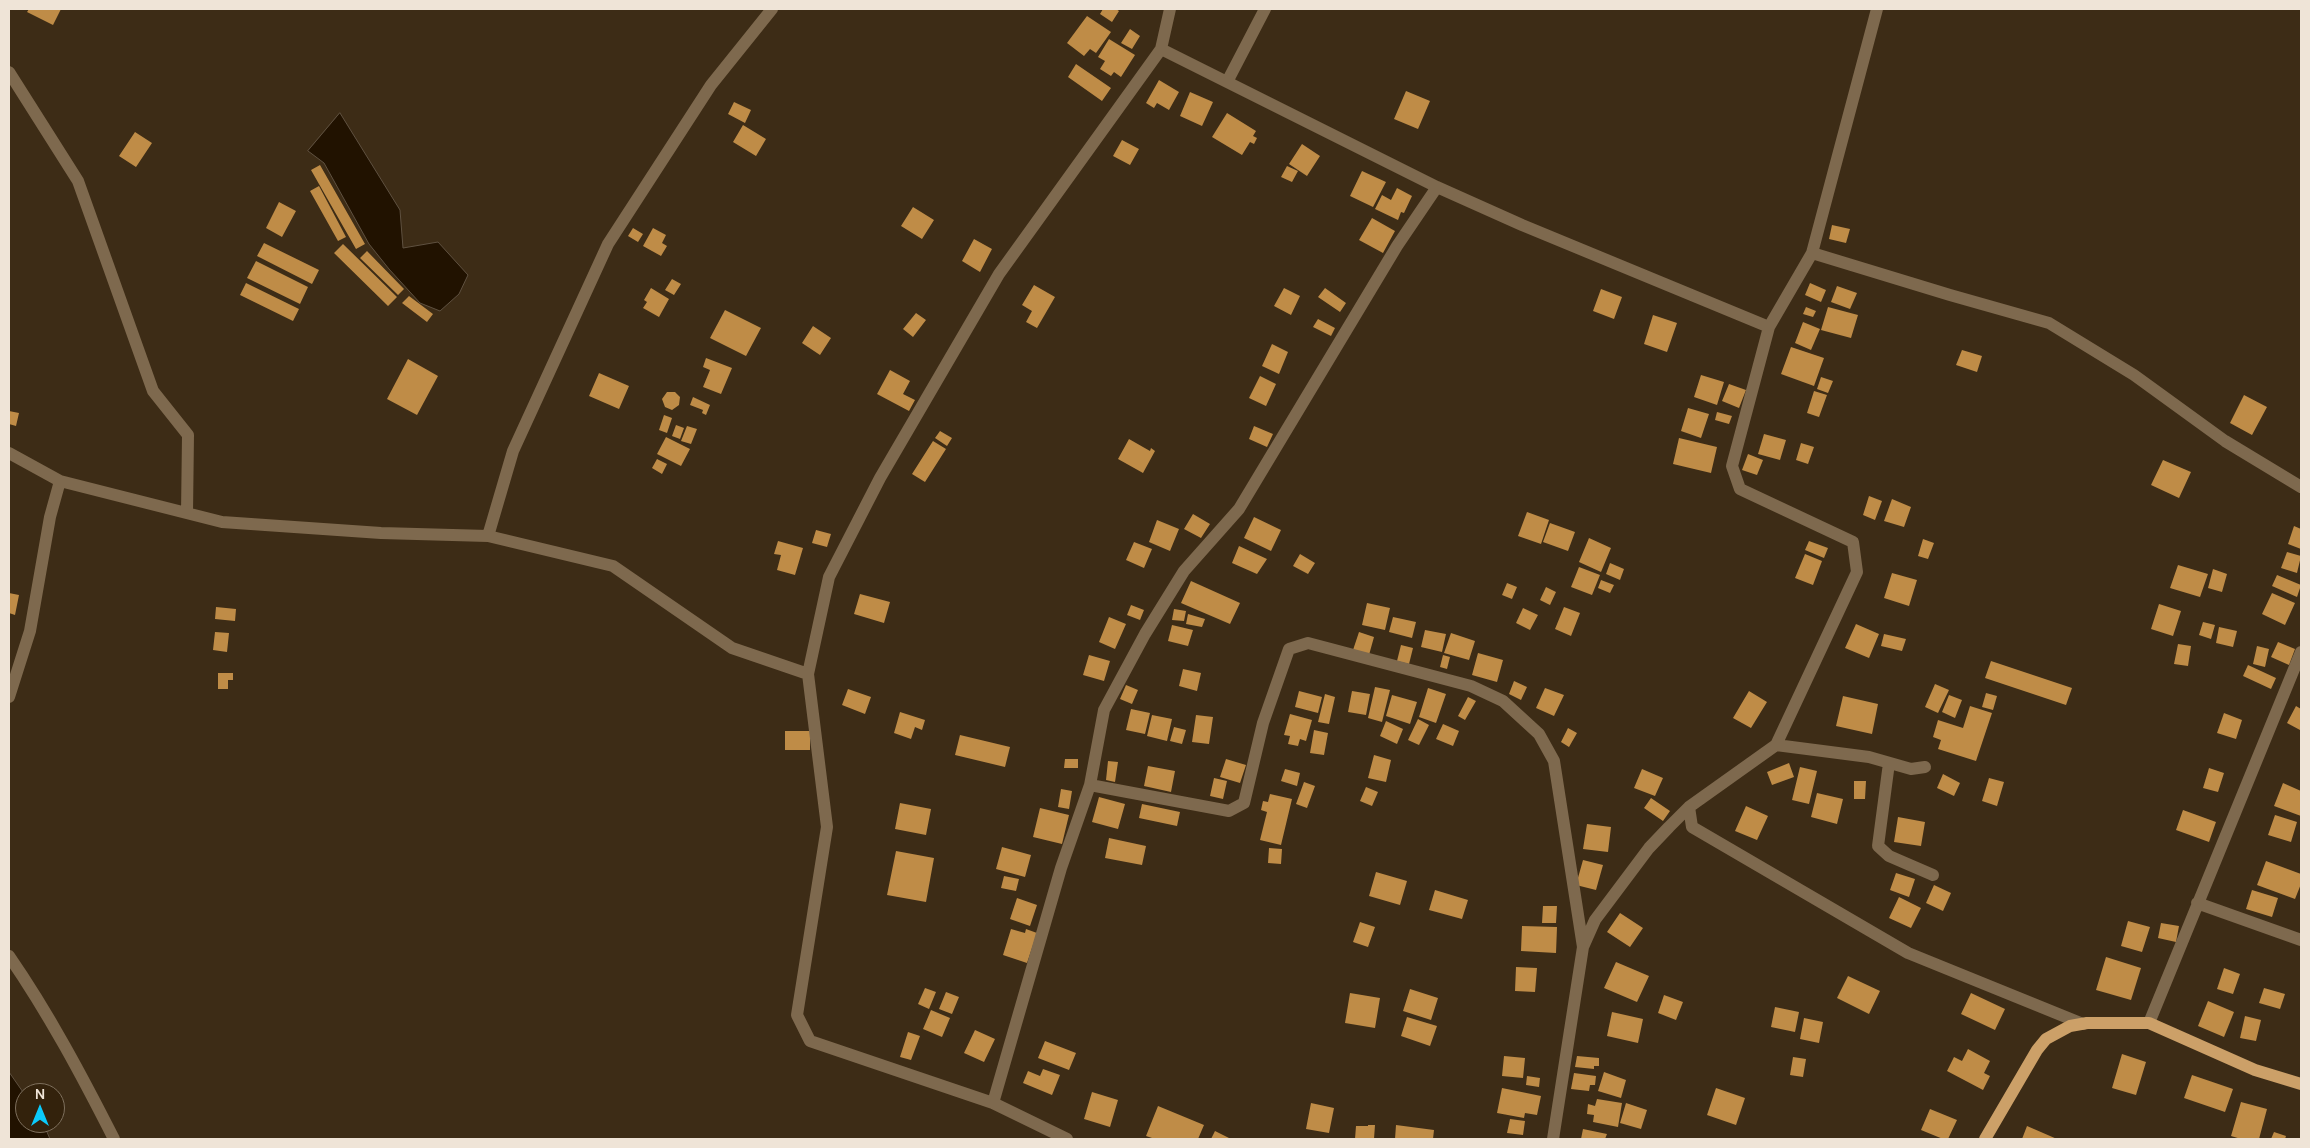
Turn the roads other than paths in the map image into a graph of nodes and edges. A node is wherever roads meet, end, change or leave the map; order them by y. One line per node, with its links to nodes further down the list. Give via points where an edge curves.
1 (772, 9): 15 (street, via 711,85 608,244 513,451)
2 (1170, 9): 5 (street)
3 (1264, 9): 7 (street)
4 (1877, 9): 9 (street)
5 (1161, 49): 7 (street); 17 (street, via 999,274 880,478 829,576)
6 (9, 72): 14 (street, via 78,181 153,391 188,435)
7 (1227, 82): 8 (street)
8 (1437, 187): 10 (street, via 1522,226); 22 (street, via 1396,246 1239,509 1184,571 1145,634 1104,710)
9 (1812, 253): 10 (street); 13 (street, via 2049,323 2134,375 2225,441)
10 (1769, 327): 19 (street, via 1732,466 1740,489 1853,542 1857,572)
11 (9, 453): 12 (street)
12 (60, 481): 14 (street); 18 (street, via 50,518 30,631)
13 (2301, 487)
14 (187, 513): 15 (street, via 222,522 381,533)
15 (488, 536): 17 (street, via 614,566 732,648)
16 (2301, 652): 25 (street)
17 (808, 674): 32 (street, via 827,827 797,1015 810,1041)
18 (9, 697)
19 (1776, 745): 20 (street, via 1869,757); 23 (street)
20 (1889, 763): 21 (street, via 1911,769); 24 (street, via 1878,846 1889,856)
21 (1925, 767)
22 (1090, 785): 27 (street, via 1228,811 1244,803 1263,724 1289,649 1308,643 1470,686 1503,701 1539,734 1554,761); 32 (street, via 1061,868)
23 (1689, 807): 27 (street, via 1649,848 1595,920); 30 (street, via 1692,827 1908,953)
24 (1933, 875)
25 (2197, 904): 26 (street); 29 (street)
26 (2301, 940)
27 (1583, 947): 35 (street)
28 (9, 956): 33 (street, via 35,993)
29 (2149, 1023): 30 (main road); 31 (main road, via 2255,1070)
30 (2083, 1024): 36 (main road, via 2070,1026 2046,1039)
31 (2301, 1084)
32 (993, 1103): 34 (street)
33 (114, 1139)
34 (1067, 1139)
35 (1553, 1139)
36 (1985, 1139)

